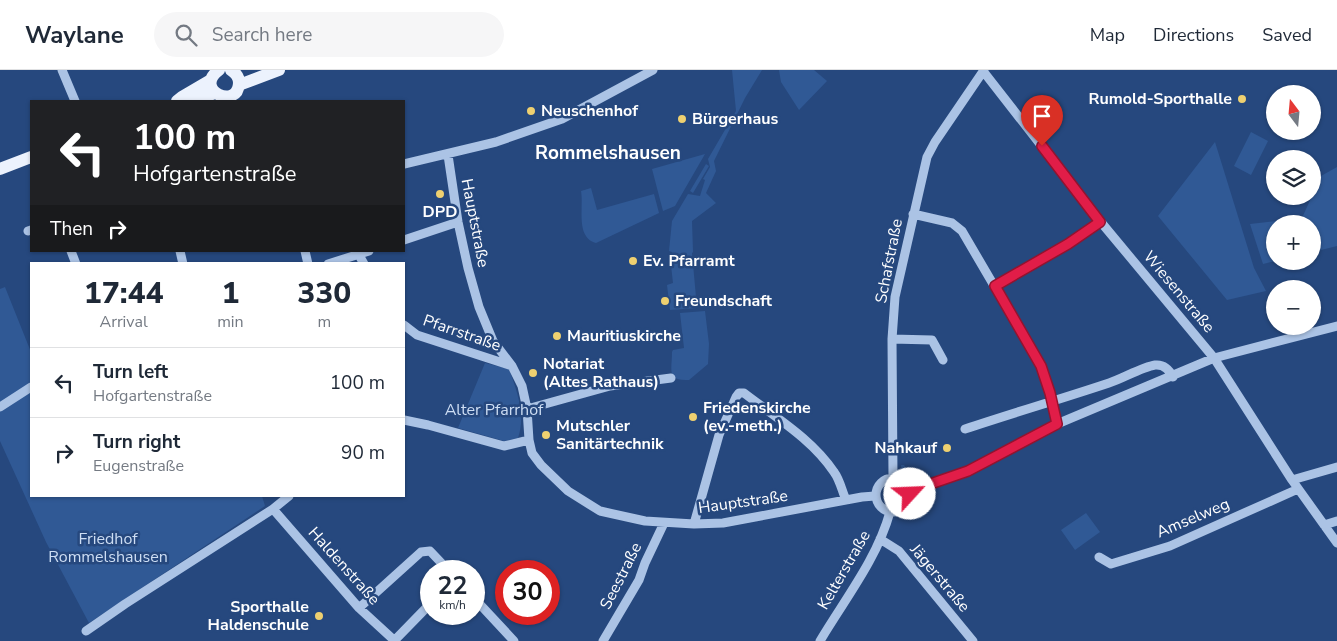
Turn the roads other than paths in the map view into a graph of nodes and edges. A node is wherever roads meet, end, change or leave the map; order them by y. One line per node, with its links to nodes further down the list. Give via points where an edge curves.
1 (62, 70): 8 (street)
2 (279, 70): 7 (main road)
3 (653, 70): 11 (street, via 562,119)
4 (984, 70): 15 (street, Schafstraße, via 927,158); 17 (street, Wiesenstraße)
5 (236, 71): 7 (main road)
6 (213, 78): 7 (main road, via 220,96); 9 (main road); 10 (main road)
7 (238, 94)
8 (75, 100)
9 (178, 100)
10 (195, 100)
11 (448, 155): 13 (street); 16 (street, Hauptstraße)
12 (30, 158): 14 (main road)
13 (405, 164)
14 (0, 169)
15 (913, 214): 23 (street, via 952,223 962,231); 26 (street, Schafstraße, via 895,296)
16 (458, 222): 18 (street); 29 (street, Hauptstraße, via 485,324)
17 (1100, 222): 23 (street); 27 (street, Wiesenstraße)
18 (405, 240)
19 (366, 252): 20 (street)
20 (358, 255): 21 (street); 22 (street)
21 (335, 262)
22 (363, 262)
23 (995, 286): 33 (street, via 1041,366)
24 (405, 326): 29 (street, Pfarrstraße, via 417,335)
25 (1337, 326): 27 (street)
26 (892, 339): 28 (street, via 932,340); 41 (street, Schafstraße)
27 (1214, 358): 30 (street); 42 (street, Wiesenstraße)
28 (943, 360)
29 (512, 366): 35 (street, Hauptstraße, via 522,386)
30 (1173, 376): 33 (street, via 1163,366 1154,365 1110,383); 37 (street)
31 (671, 378): 35 (street, via 610,386)
32 (30, 388): 34 (street)
33 (1052, 400): 37 (street); 38 (street)
34 (0, 407)
35 (527, 409): 39 (street, Hauptstraße)
36 (405, 420): 39 (street, via 504,446)
37 (1057, 424): 44 (street, via 968,471)
38 (965, 429)
39 (529, 440): 51 (street, Hauptstraße, via 532,453 548,472 568,491 600,511)
40 (1337, 467): 42 (street)
41 (893, 477): 44 (street, via 902,480); 45 (street, via 881,482)
42 (1292, 480): 43 (street, Wiesenstraße)
43 (1298, 488): 53 (street, Wiesenstraße); 56 (street, Amselweg, via 1170,546 1111,564)
44 (910, 491): 49 (street, via 910,499 904,508)
45 (876, 496): 47 (street, Hauptstraße); 49 (street, via 879,506)
46 (288, 497): 48 (street)
47 (846, 500): 52 (street, Hauptstraße, via 723,523); 52 (street, via 835,473 822,456 744,393 739,393 718,435)
48 (273, 509): 58 (street, Haldenstraße); 61 (street)
49 (890, 512): 54 (street, Kelterstraße)
50 (1337, 521): 53 (street)
51 (664, 523): 52 (street, Hauptstraße); 64 (street, Seestraße, via 639,580)
52 (694, 524)
53 (1324, 525): 55 (street, Wiesenstraße)
54 (880, 539): 65 (street, Kelterstraße); 66 (street, Jägerstraße, via 899,551)
55 (1337, 543)
56 (1099, 557)
57 (439, 560): 58 (street, via 430,551 421,552)
58 (359, 608): 62 (street, Haldenstraße)
59 (485, 610): 63 (street)
60 (420, 614): 62 (street)
61 (86, 631)
62 (394, 641)
63 (514, 641)
64 (603, 641)
65 (820, 641)
66 (973, 641)

